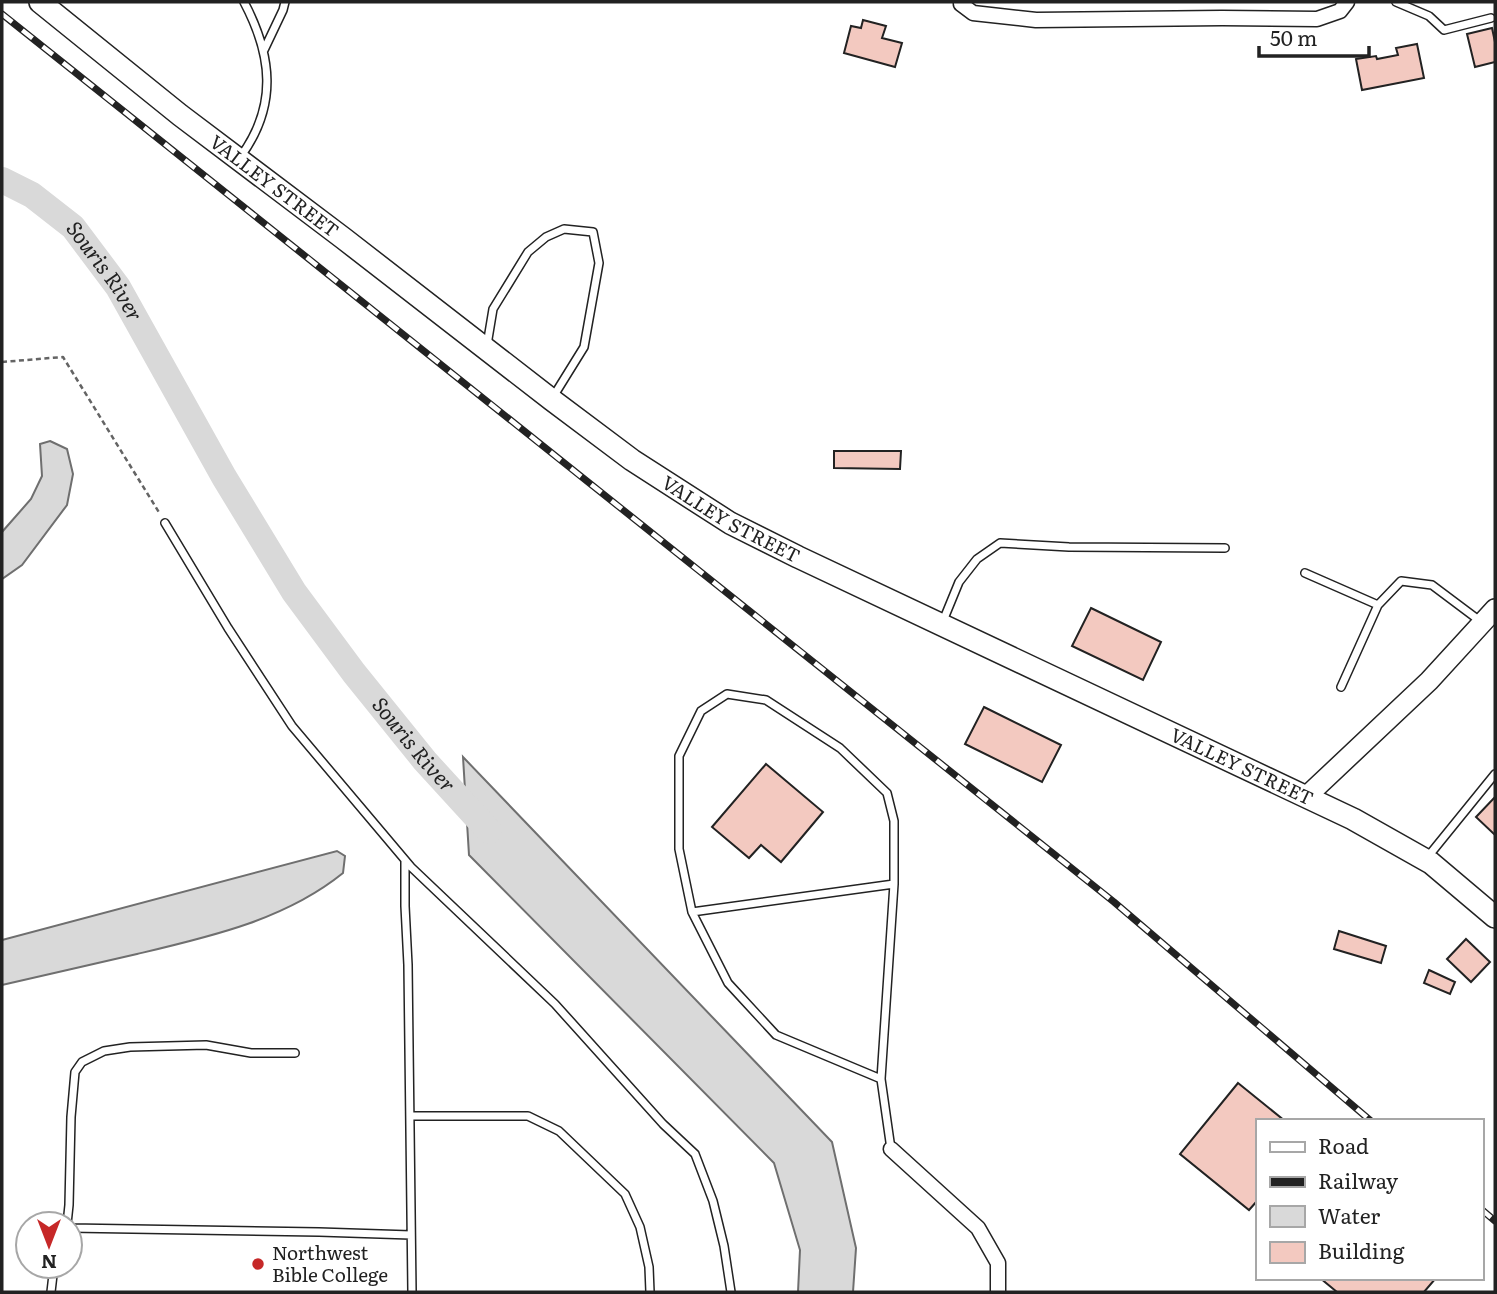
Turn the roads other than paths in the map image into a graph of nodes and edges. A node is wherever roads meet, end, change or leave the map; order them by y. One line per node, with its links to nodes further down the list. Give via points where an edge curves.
1 (40, 2): 9 (main road, VALLEY STREET)
2 (244, 2): 8 (lane)
3 (285, 2): 8 (lane)
4 (961, 2): 5 (street, via 973,13 1037,20 1317,19 1340,11)
5 (1347, 2)
6 (1396, 2): 7 (lane, via 1429,16 1444,30)
7 (1491, 18)
8 (264, 50): 9 (lane, via 267,99 251,141)
9 (238, 159): 10 (main road, VALLEY STREET)
10 (486, 349): 11 (main road, VALLEY STREET); 11 (lane, via 493,309 528,252 564,229 593,232 600,263 584,347)
11 (552, 400): 17 (main road, VALLEY STREET, via 632,460 730,523)
12 (165, 523): 21 (lane, via 292,726)
13 (1225, 548): 17 (lane, via 1000,543 977,559 959,582)
14 (1305, 573): 15 (lane)
15 (1378, 605): 16 (lane, via 1401,581 1432,585); 18 (lane)
16 (1489, 617): 20 (street, via 1429,681)
17 (942, 625): 20 (main road, VALLEY STREET)
18 (1341, 687)
19 (1495, 774): 22 (lane)
20 (1307, 796): 22 (main road, VALLEY STREET)
21 (405, 859): 28 (lane); 35 (lane, via 555,1004 695,1154 713,1200)
22 (1426, 860): 25 (main road, VALLEY STREET)
23 (894, 884): 24 (lane); 24 (lane, via 894,821 887,793 840,748 766,700 727,694 701,711 679,756 679,849); 27 (lane)
24 (692, 912): 27 (lane, via 728,983 776,1035)
25 (1495, 917)
26 (295, 1053): 30 (lane, via 251,1053 206,1045 130,1047 104,1051 82,1062 75,1072)
27 (881, 1079): 29 (lane)
28 (410, 1115): 32 (lane); 34 (lane, via 528,1115 559,1130 625,1194 640,1227)
29 (891, 1149): 36 (street, via 978,1228 998,1263)
30 (67, 1210)
31 (84, 1228): 32 (lane)
32 (411, 1235): 33 (lane)
33 (412, 1292)
34 (650, 1292)
35 (731, 1292)
36 (998, 1292)

